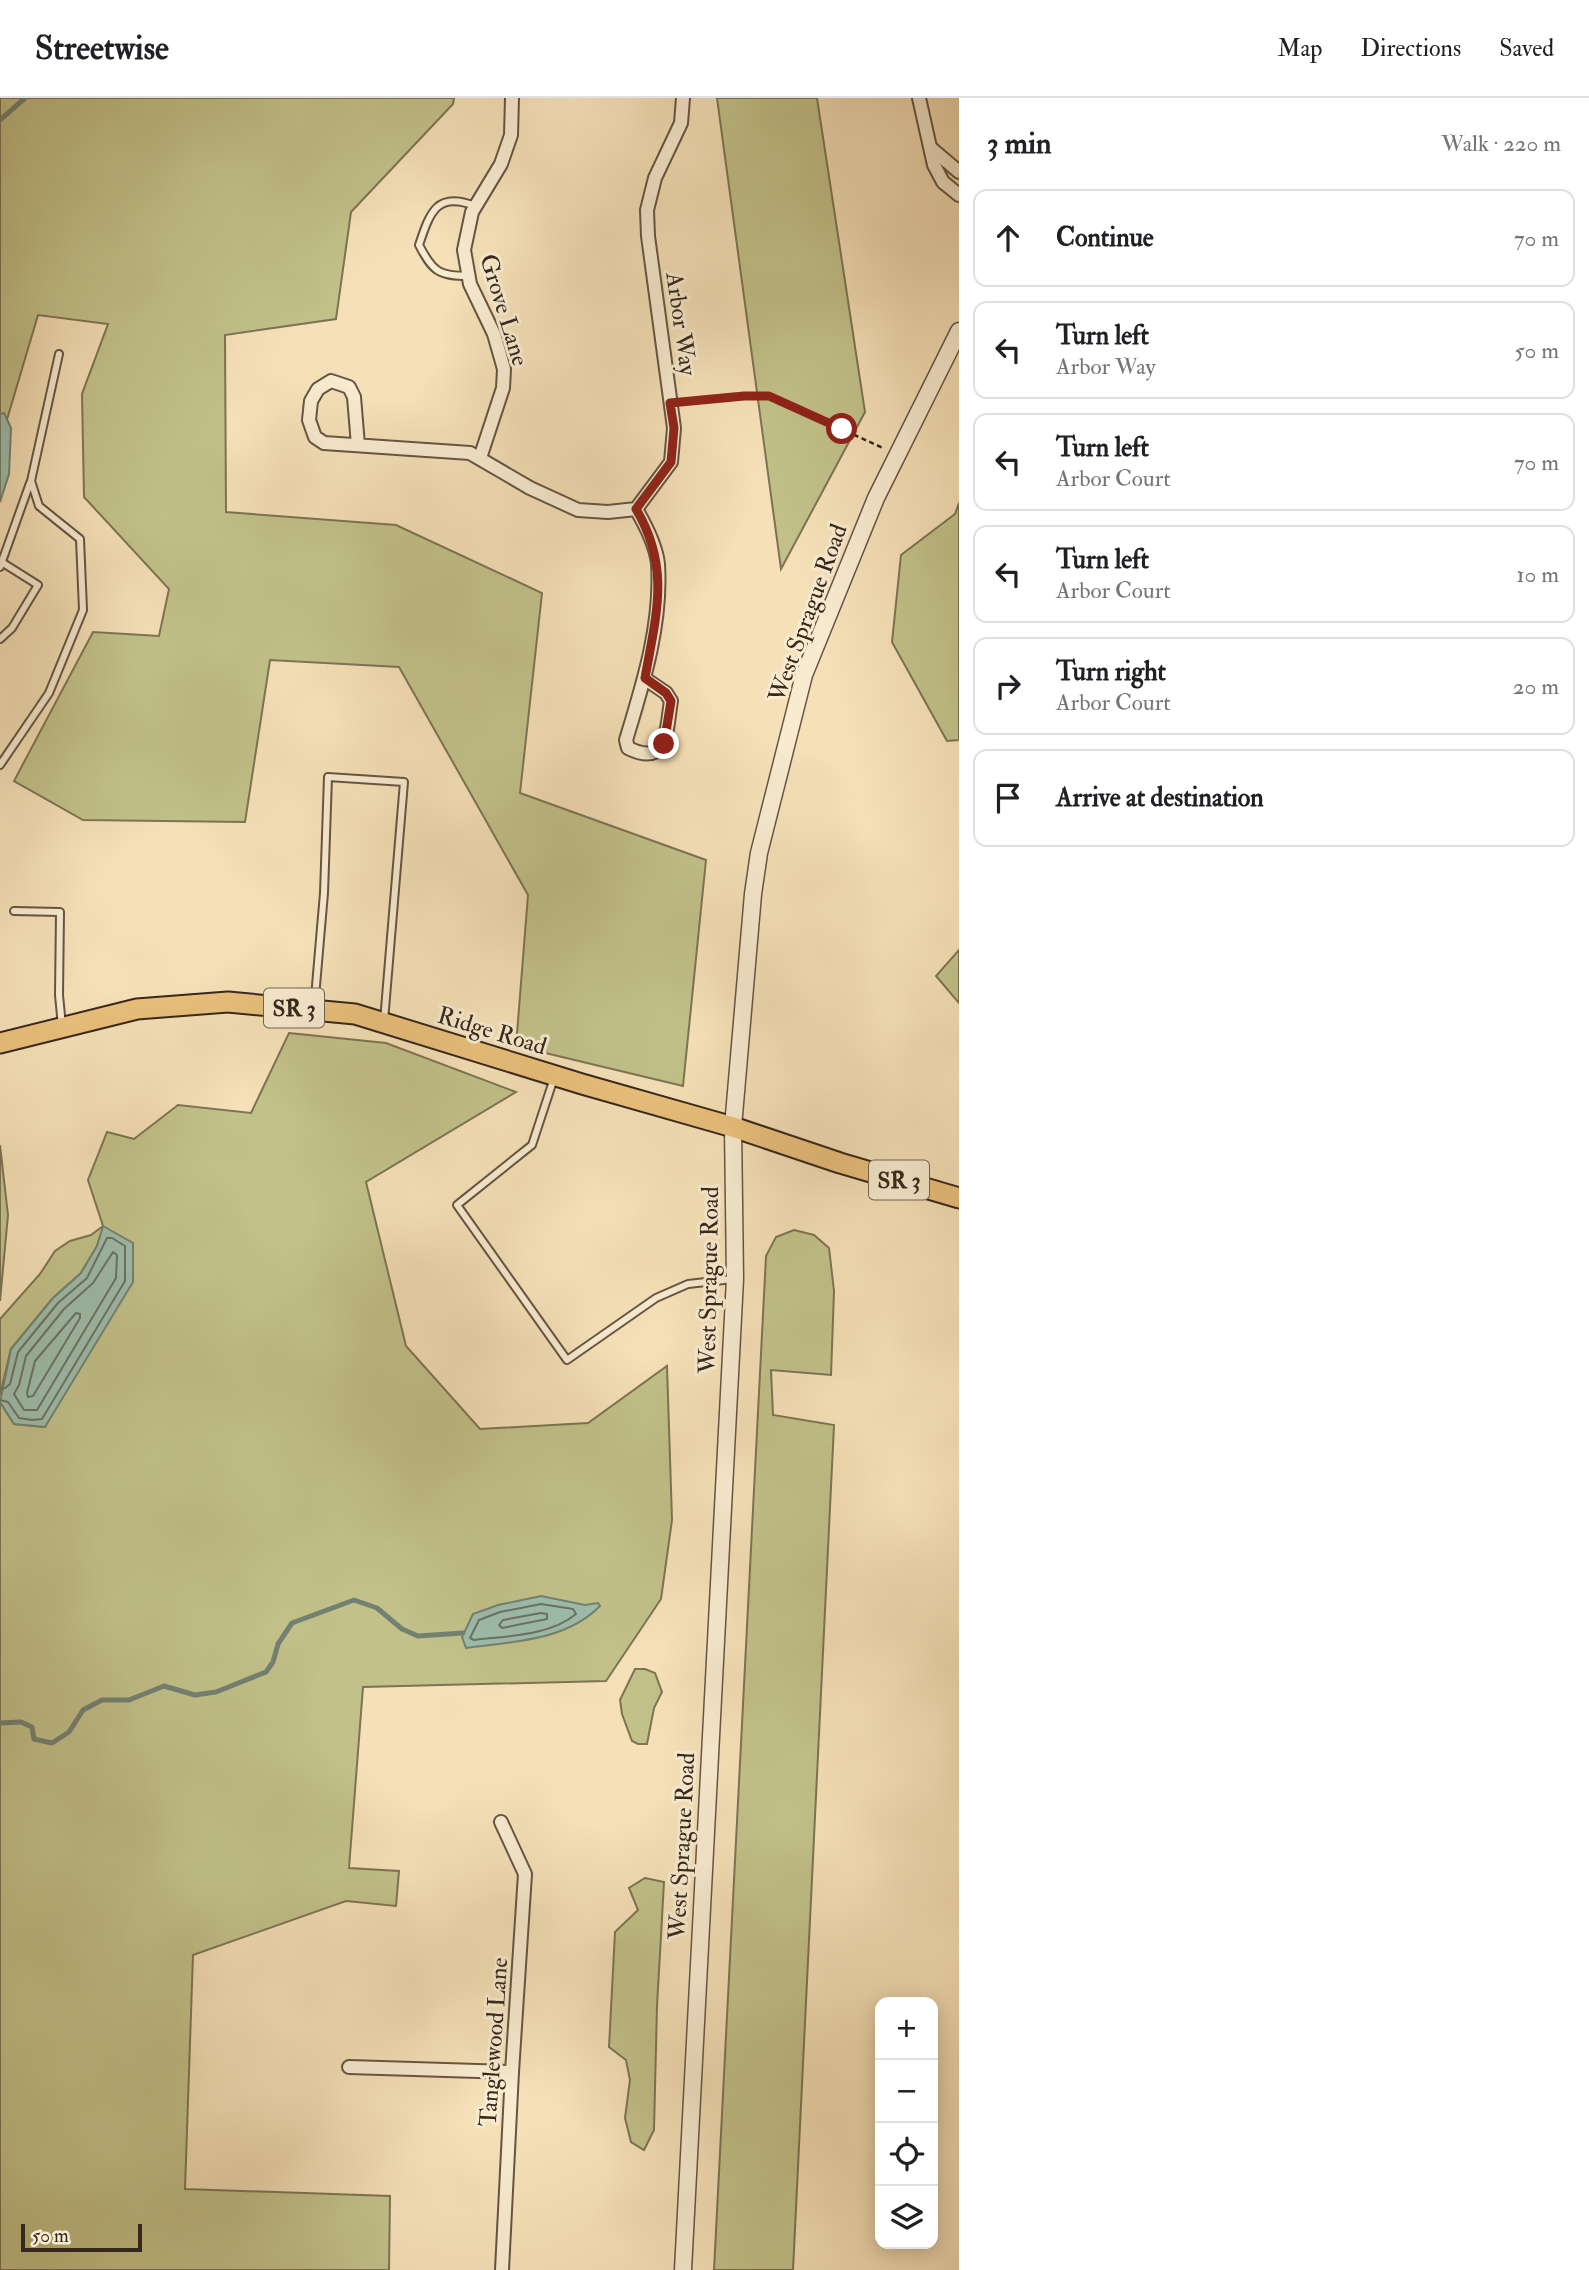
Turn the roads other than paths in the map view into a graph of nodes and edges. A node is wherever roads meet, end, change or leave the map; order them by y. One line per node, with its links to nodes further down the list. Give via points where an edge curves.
1 (512, 98): 7 (street, Grove Lane, via 511,135 501,164)
2 (683, 98): 14 (street, Arbor Way, via 681,123 655,178 647,210 674,428 671,462)
3 (919, 98): 4 (street)
4 (932, 149): 5 (street); 6 (street, via 943,182)
5 (959, 172)
6 (959, 194)
7 (475, 206): 8 (street, Grove Lane, via 464,250); 8 (lane, via 459,200 442,203 426,222 419,245 427,260 446,276)
8 (469, 276): 12 (street, Grove Lane, via 504,369 503,388)
9 (959, 331): 25 (street, West Sprague Road, via 876,498 804,675 753,894)
10 (59, 354): 13 (lane)
11 (358, 445): 11 (street, via 355,397 349,387 331,382 318,389 309,420 315,437 324,443); 12 (street, via 470,453)
12 (480, 458): 14 (street, via 578,510)
13 (31, 481): 15 (lane); 18 (lane, via 39,506 80,539 83,610 49,693)
14 (636, 509): 17 (street, via 658,562 656,614)
15 (1, 565): 16 (lane, via 38,585)
16 (0, 639)
17 (645, 678): 17 (street, via 626,740 628,748 649,755 664,744 671,701)
18 (0, 765)
19 (14, 911): 22 (lane, via 60,912)
20 (314, 1010): 21 (main road, Ridge Road / SR 3, via 355,1014); 21 (lane, via 328,777 404,782); 22 (main road, Ridge Road / SR 3, via 228,1002 137,1009)
21 (383, 1023): 24 (main road, Ridge Road / SR 3)
22 (62, 1027): 23 (main road, Ridge Road / SR 3)
23 (0, 1043)
24 (555, 1076): 25 (main road, Ridge Road / SR 3); 27 (lane, via 532,1145 457,1205 567,1360 656,1298 688,1284)
25 (733, 1126): 26 (main road, Ridge Road / SR 3); 27 (street, West Sprague Road)
26 (959, 1198)
27 (734, 1279): 32 (street, West Sprague Road)
28 (501, 1822): 30 (street, Tanglewood Lane, via 526,1874)
29 (349, 2067): 30 (street)
30 (512, 2072): 31 (street, Tanglewood Lane)
31 (502, 2270)
32 (683, 2270)

